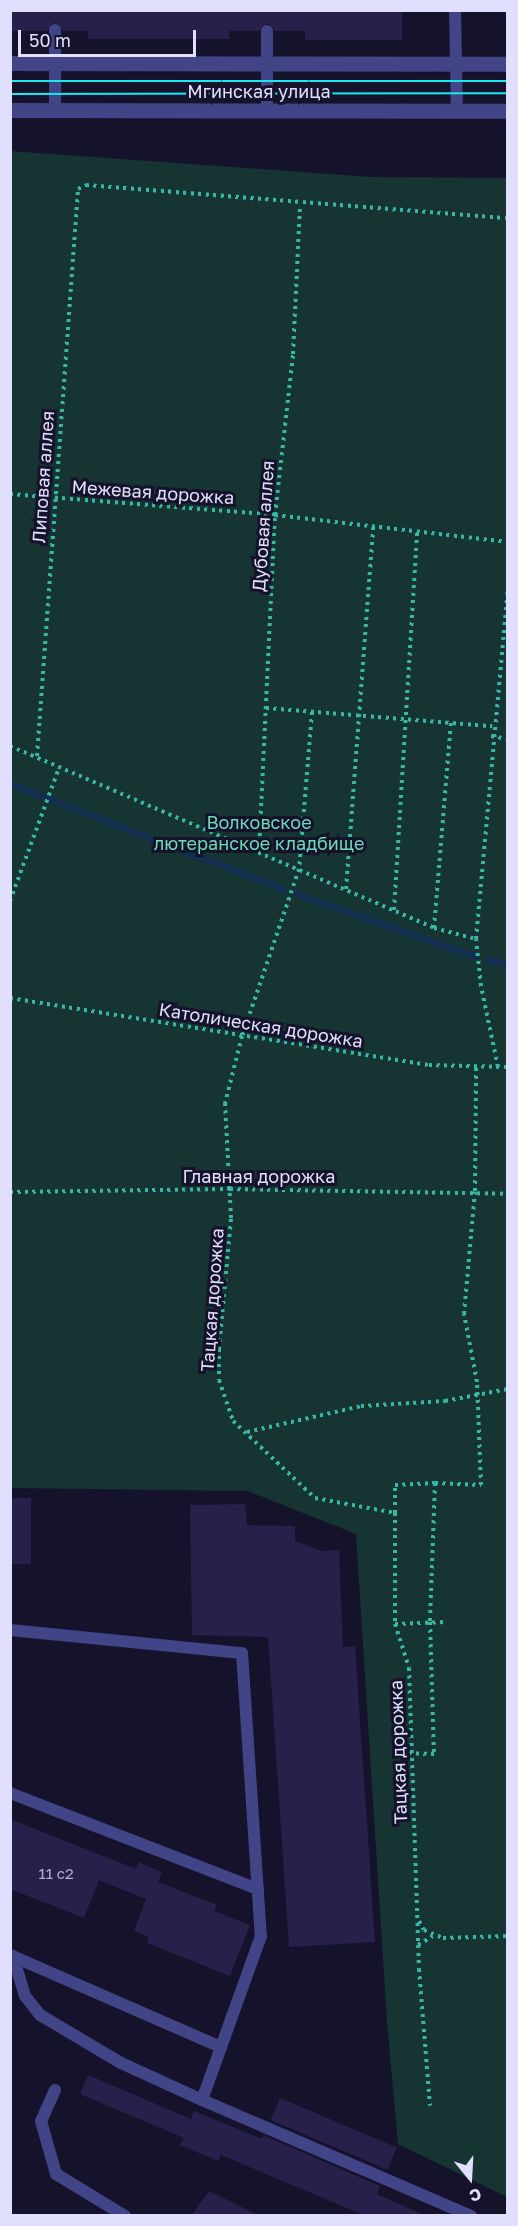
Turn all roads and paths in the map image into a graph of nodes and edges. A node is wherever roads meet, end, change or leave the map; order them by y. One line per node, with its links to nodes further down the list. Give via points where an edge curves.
1 (455, 10): 7 (lane)
2 (55, 30): 5 (lane)
3 (267, 31): 6 (lane)
4 (10, 63): 5 (street, Мгинская улица)
5 (55, 63): 6 (street, Мгинская улица); 10 (lane)
6 (267, 64): 7 (street, Мгинская улица); 11 (lane)
7 (457, 64): 8 (street, Мгинская улица); 12 (lane)
8 (507, 64)
9 (10, 110): 10 (street, Мгинская улица)
10 (55, 110): 11 (street, Мгинская улица)
11 (267, 111): 12 (street, Мгинская улица)
12 (457, 111): 13 (street, Мгинская улица)
13 (507, 111)
14 (300, 204): 15 (path); 17 (path, Липовая аллея, via 86,185 78,189); 18 (path, Дубовая аллея, via 293,354)
15 (507, 218)
16 (10, 494): 17 (path, Межевая дорожка)
17 (56, 498): 18 (path, Межевая дорожка); 32 (path, Липовая аллея)
18 (275, 515): 19 (path, Межевая дорожка); 23 (path, Дубовая аллея)
19 (373, 526): 20 (path, Межевая дорожка); 25 (path)
20 (417, 532): 21 (path, Межевая дорожка); 26 (path)
21 (507, 542)
22 (507, 585): 28 (path)
23 (266, 708): 24 (path); 34 (path, Дубовая аллея)
24 (312, 712): 25 (path); 35 (path, Тацкая дорожка)
25 (359, 716): 26 (path); 36 (path)
26 (406, 719): 27 (path); 38 (path)
27 (451, 723): 28 (path); 39 (path)
28 (492, 726): 29 (path)
29 (491, 736): 30 (path); 40 (path)
30 (507, 739)
31 (10, 746): 32 (path)
32 (37, 756): 33 (path)
33 (60, 768): 34 (path); 37 (path)
34 (259, 851): 35 (path)
35 (299, 869): 36 (path); 42 (path, Тацкая дорожка)
36 (346, 889): 38 (path)
37 (10, 901)
38 (394, 910): 39 (path)
39 (434, 928): 40 (path)
40 (476, 939): 44 (path, via 481,986)
41 (10, 998): 42 (path, Католическая дорожка)
42 (242, 1036): 43 (path, Католическая дорожка, via 429,1065); 46 (path, Тацкая дорожка, via 225,1103)
43 (476, 1067): 44 (path, Католическая дорожка); 47 (path)
44 (498, 1067): 45 (path, Католическая дорожка)
45 (507, 1067)
46 (230, 1189): 47 (path, Главная дорожка); 48 (path, Главная дорожка); 54 (path, Тацкая дорожка, via 219,1380 228,1412)
47 (475, 1191): 49 (path, Главная дорожка); 53 (path, via 464,1314 476,1372)
48 (10, 1192)
49 (507, 1194)
50 (10, 1215): 51 (path)
51 (10, 1323)
52 (507, 1389): 53 (path)
53 (475, 1396): 54 (path, via 361,1406); 55 (path, via 481,1485)
54 (246, 1432): 56 (path, Тацкая дорожка, via 315,1498)
55 (435, 1483): 56 (path, via 395,1485); 57 (path)
56 (395, 1513): 59 (path, Тацкая дорожка)
57 (430, 1622): 58 (path); 59 (path); 61 (path, via 434,1754)
58 (446, 1622)
59 (395, 1624): 61 (path, Тацкая дорожка, via 409,1668)
60 (10, 1630): 63 (lane, via 242,1653)
61 (410, 1753): 64 (path, Тацкая дорожка)
62 (10, 1793): 63 (lane)
63 (258, 1889): 69 (lane, via 261,1936)
64 (418, 1920): 65 (path); 67 (path, Тацкая дорожка)
65 (433, 1936): 66 (path); 67 (path)
66 (507, 1936)
67 (418, 1946): 72 (path, Тацкая дорожка)
68 (12, 1956): 69 (lane); 71 (lane, via 25,1996 40,2015 121,2063)
69 (221, 2047): 71 (lane)
70 (55, 2090): 73 (lane, via 41,2121 56,2174)
71 (202, 2100): 74 (lane)
72 (430, 2106)
73 (125, 2216)
74 (471, 2216)

